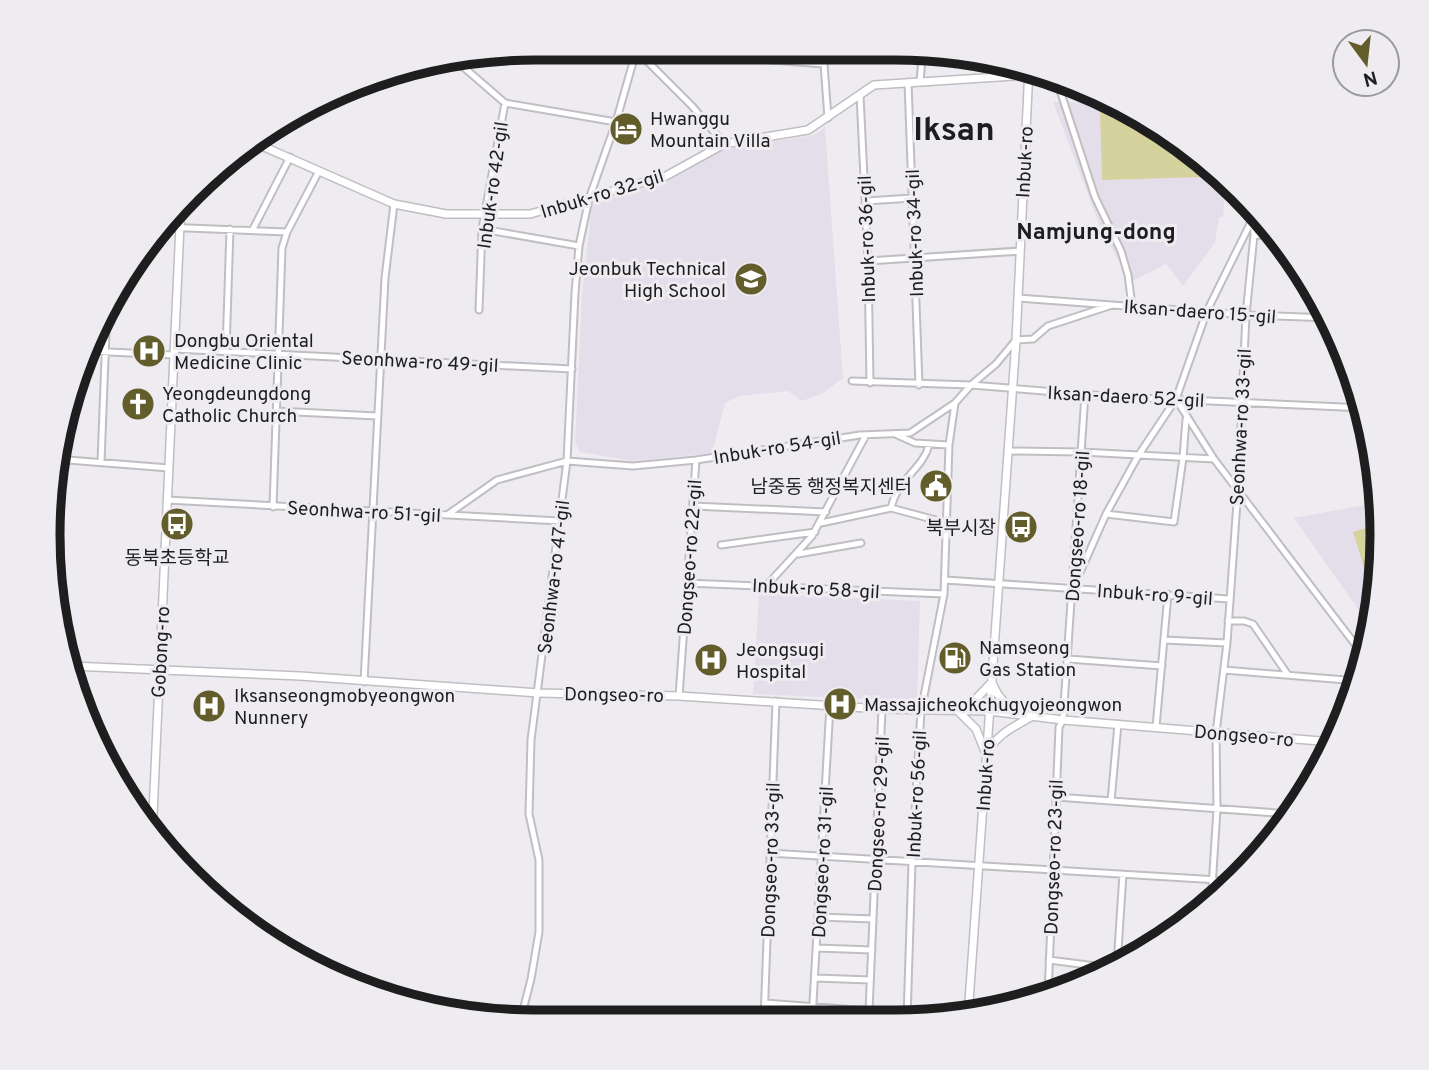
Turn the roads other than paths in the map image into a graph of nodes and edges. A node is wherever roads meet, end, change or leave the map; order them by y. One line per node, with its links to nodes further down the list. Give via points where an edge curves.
1 (633, 60): 16 (street, Seonhwa-ro 47-gil)
2 (648, 60): 17 (street)
3 (777, 60): 6 (street)
4 (824, 60): 6 (street)
5 (922, 61): 10 (street)
6 (824, 64): 15 (street)
7 (462, 66): 14 (street)
8 (1007, 74): 10 (street, Inbuk-ro 32-gil)
9 (1029, 79): 38 (street, Inbuk-ro)
10 (920, 81): 11 (street, Inbuk-ro 32-gil)
11 (908, 82): 13 (street, Inbuk-ro 32-gil, via 874,85); 21 (street, Inbuk-ro 34-gil)
12 (1060, 90): 43 (street, via 1095,197 1121,251)
13 (860, 95): 15 (street, Inbuk-ro 32-gil); 23 (street, Inbuk-ro 36-gil)
14 (505, 103): 16 (street); 25 (street, Inbuk-ro 42-gil)
15 (828, 118): 17 (street, Inbuk-ro 32-gil, via 808,130)
16 (616, 122): 22 (street, Seonhwa-ro 47-gil)
17 (724, 144): 22 (street, Inbuk-ro 32-gil, via 666,176)
18 (263, 146): 19 (street, Inbuk-ro 32-gil)
19 (289, 157): 20 (street, Inbuk-ro 32-gil); 32 (street)
20 (319, 171): 24 (street, Inbuk-ro 32-gil); 34 (street)
21 (912, 198): 23 (street); 39 (street, Inbuk-ro 34-gil)
22 (589, 199): 25 (street, Inbuk-ro 32-gil, via 530,214); 37 (street, Seonhwa-ro 47-gil)
23 (866, 201): 40 (street, Inbuk-ro 36-gil)
24 (394, 204): 25 (street, Inbuk-ro 32-gil, via 446,214); 55 (street)
25 (484, 215): 33 (street, Inbuk-ro 42-gil)
26 (180, 219): 30 (street, Gobong-ro)
27 (1251, 221): 45 (street)
28 (1254, 225): 35 (street, Seonhwa-ro 33-gil)
29 (173, 228): 30 (street)
30 (179, 228): 31 (street); 53 (street, Gobong-ro)
31 (230, 229): 32 (street); 50 (street)
32 (253, 229): 34 (street)
33 (482, 229): 37 (street); 44 (street, Inbuk-ro 42-gil)
34 (287, 232): 54 (street, via 282,248)
35 (1254, 235): 36 (street); 46 (street, Seonhwa-ro 33-gil)
36 (1262, 235)
37 (579, 246): 56 (street, Seonhwa-ro 47-gil)
38 (1020, 251): 39 (street); 41 (street, Inbuk-ro)
39 (916, 259): 40 (street); 59 (street, Inbuk-ro 34-gil)
40 (868, 261): 58 (street, Inbuk-ro 36-gil)
41 (1018, 298): 42 (street, Iksan-daero 15-gil); 49 (street, Inbuk-ro)
42 (1112, 305): 43 (street, Iksan-daero 15-gil); 49 (street, via 1048,326 1033,339)
43 (1132, 306): 45 (street, Iksan-daero 15-gil)
44 (479, 310)
45 (1207, 311): 46 (street, Iksan-daero 15-gil); 63 (street)
46 (1246, 315): 47 (street, Iksan-daero 15-gil); 64 (street, Seonhwa-ro 33-gil)
47 (1316, 317)
48 (106, 330): 52 (street)
49 (1016, 340): 60 (street, Inbuk-ro 54-gil); 61 (street, Inbuk-ro)
50 (226, 351): 53 (street, Seonhwa-ro 49-gil); 54 (street, Seonhwa-ro 49-gil)
51 (97, 352): 52 (street, Seonhwa-ro 49-gil)
52 (106, 352): 53 (street, Seonhwa-ro 49-gil); 82 (street)
53 (174, 352): 83 (street, Gobong-ro)
54 (278, 354): 55 (street, Seonhwa-ro 49-gil); 67 (street)
55 (380, 359): 56 (street, Seonhwa-ro 49-gil); 68 (street)
56 (572, 369): 81 (street, Seonhwa-ro 47-gil)
57 (852, 381): 58 (street, Iksan-daero 52-gil)
58 (870, 383): 59 (street, Iksan-daero 52-gil)
59 (919, 385): 60 (street, Iksan-daero 52-gil)
60 (971, 386): 61 (street, Iksan-daero 52-gil); 65 (street, Inbuk-ro 54-gil)
61 (1012, 389): 62 (street, Iksan-daero 52-gil); 74 (street, Inbuk-ro)
62 (1085, 394): 63 (street, Iksan-daero 52-gil); 75 (street, Dongseo-ro 18-gil)
63 (1176, 399): 64 (street, Iksan-daero 52-gil); 69 (street); 76 (street)
64 (1242, 402): 66 (street, Iksan-daero 52-gil); 84 (street, Seonhwa-ro 33-gil)
65 (955, 403): 70 (street, Inbuk-ro 54-gil, via 910,433); 73 (street, Inbuk-ro 56-gil)
66 (1352, 407)
67 (275, 411): 68 (street); 87 (street)
68 (377, 416): 89 (street)
69 (1186, 419): 77 (street); 78 (street)
70 (894, 434): 71 (street, Inbuk-ro 54-gil); 72 (street)
71 (866, 435): 80 (street, Inbuk-ro 54-gil); 90 (street)
72 (929, 445): 73 (street); 88 (street)
73 (949, 445): 95 (street, Inbuk-ro 56-gil)
74 (1008, 451): 75 (street); 102 (street, Inbuk-ro)
75 (1082, 452): 76 (street); 104 (street, Dongseo-ro 18-gil)
76 (1138, 456): 77 (street); 91 (street)
77 (1183, 458): 78 (street); 91 (street, Dongseo-ro 18-gil, via 1174,522)
78 (1214, 459): 84 (street)
79 (66, 460): 82 (street)
80 (696, 460): 81 (street, Inbuk-ro 54-gil, via 633,466); 86 (street, Dongseo-ro 22-gil)
81 (567, 461): 92 (street, via 497,481); 93 (street, Seonhwa-ro 47-gil)
82 (101, 462): 83 (street)
83 (169, 468): 85 (street, Gobong-ro)
84 (1238, 488): 107 (street, Seonhwa-ro 33-gil); 111 (street)
85 (167, 500): 87 (street, Seonhwa-ro 51-gil); 115 (street, Gobong-ro)
86 (693, 506): 90 (street); 101 (street, Dongseo-ro 22-gil)
87 (273, 507): 89 (street, Seonhwa-ro 51-gil)
88 (891, 508): 94 (street); 95 (street)
89 (373, 512): 92 (street, Seonhwa-ro 51-gil); 119 (street)
90 (826, 512): 94 (street)
91 (1106, 514): 104 (street)
92 (447, 515): 93 (street, Seonhwa-ro 51-gil)
93 (560, 521): 121 (street, Seonhwa-ro 47-gil)
94 (821, 523): 96 (street)
95 (947, 523): 100 (street, Inbuk-ro 56-gil)
96 (815, 532): 98 (street); 99 (street)
97 (861, 543): 99 (street)
98 (721, 545)
99 (797, 554): 103 (street)
100 (945, 580): 102 (street); 105 (street, Inbuk-ro 56-gil)
101 (687, 583): 103 (street, Inbuk-ro 58-gil); 122 (street, Dongseo-ro 22-gil)
102 (998, 585): 104 (street, Inbuk-ro 9-gil); 120 (street, Inbuk-ro)
103 (766, 586): 105 (street, Inbuk-ro 58-gil)
104 (1073, 589): 106 (street, Inbuk-ro 9-gil); 112 (street, Dongseo-ro 18-gil)
105 (944, 594): 126 (street, Inbuk-ro 56-gil)
106 (1168, 594): 107 (street, Inbuk-ro 9-gil); 109 (street)
107 (1229, 599): 108 (street, Seonhwa-ro 33-gil)
108 (1228, 621): 110 (street, Seonhwa-ro 33-gil); 117 (street, via 1253,624)
109 (1164, 640): 110 (street); 114 (street)
110 (1227, 643): 116 (street, Seonhwa-ro 33-gil)
111 (1356, 645)
112 (1068, 659): 114 (street); 130 (street, Dongseo-ro 18-gil)
113 (78, 666): 115 (street, Dongseo-ro)
114 (1162, 666): 132 (street)
115 (159, 669): 119 (street, Dongseo-ro); 140 (street, Gobong-ro)
116 (1224, 670): 117 (street); 133 (street, Seonhwa-ro 33-gil)
117 (1288, 675): 118 (street)
118 (1346, 680)
119 (364, 682): 121 (street, Dongseo-ro)
120 (992, 682): 127 (street); 128 (street, Inbuk-ro); 129 (street, via 1007,706)
121 (538, 693): 122 (street, Dongseo-ro); 164 (street, Seonhwa-ro 47-gil, via 529,814 539,860 539,932)
122 (678, 696): 123 (street, Dongseo-ro)
123 (776, 701): 124 (street, Dongseo-ro); 141 (street, Dongseo-ro 33-gil)
124 (830, 704): 125 (street, Dongseo-ro); 142 (street, Dongseo-ro 31-gil)
125 (882, 709): 126 (street, Dongseo-ro); 143 (street, Dongseo-ro 29-gil)
126 (921, 711): 127 (street, Dongseo-ro); 144 (street, Inbuk-ro 56-gil)
127 (958, 711): 128 (street, Dongseo-ro); 135 (street, via 976,729)
128 (989, 711): 129 (street, Dongseo-ro); 135 (street, Inbuk-ro)
129 (1032, 716): 130 (street, Dongseo-ro); 135 (street, via 992,742)
130 (1063, 720): 131 (street, Dongseo-ro); 136 (street, Dongseo-ro 23-gil)
131 (1118, 724): 132 (street, Dongseo-ro); 137 (street)
132 (1156, 727): 133 (street, Dongseo-ro)
133 (1216, 733): 134 (street, Dongseo-ro); 138 (street, Seonhwa-ro 33-gil)
134 (1322, 741)
135 (986, 754): 145 (street, Inbuk-ro)
136 (1056, 797): 137 (street); 146 (street, Dongseo-ro 23-gil)
137 (1111, 801): 138 (street)
138 (1217, 809): 139 (street); 148 (street, Seonhwa-ro 33-gil)
139 (1279, 813)
140 (153, 817)
141 (769, 853): 142 (street); 161 (street, Dongseo-ro 33-gil)
142 (822, 855): 143 (street); 151 (street, Dongseo-ro 31-gil)
143 (876, 859): 144 (street); 152 (street, Dongseo-ro 29-gil)
144 (912, 862): 145 (street); 169 (street, Inbuk-ro 56-gil)
145 (978, 864): 146 (street); 162 (street, Inbuk-ro)
146 (1053, 870): 147 (street); 156 (street, Dongseo-ro 23-gil)
147 (1123, 874): 148 (street); 155 (street)
148 (1212, 879): 149 (street); 150 (street, Seonhwa-ro 33-gil)
149 (1221, 880)
150 (1212, 889)
151 (819, 917): 152 (street, Dongseo-ro 29-gil); 153 (street, Dongseo-ro 31-gil)
152 (873, 919): 154 (street, Dongseo-ro 29-gil)
153 (817, 948): 154 (street); 158 (street, Dongseo-ro 31-gil)
154 (872, 950): 159 (street, Dongseo-ro 29-gil)
155 (1118, 954)
156 (1049, 960): 157 (street); 160 (street, Dongseo-ro 23-gil)
157 (1094, 966)
158 (816, 978): 159 (street); 163 (street, Dongseo-ro 31-gil)
159 (870, 980): 168 (street, Dongseo-ro 29-gil)
160 (1048, 985)
161 (765, 1003): 163 (street); 165 (street, Dongseo-ro 33-gil)
162 (969, 1004)
163 (814, 1007): 166 (street, Dongseo-ro 31-gil); 167 (street)
164 (523, 1010)
165 (765, 1010)
166 (814, 1010)
167 (855, 1010)
168 (869, 1010)
169 (907, 1010)

